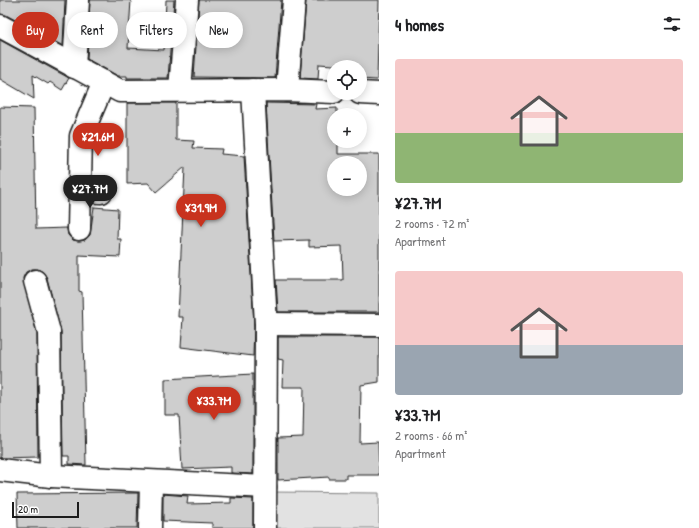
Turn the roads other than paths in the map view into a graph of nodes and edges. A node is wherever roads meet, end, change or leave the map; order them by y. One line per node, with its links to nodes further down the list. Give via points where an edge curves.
1 (78, 0): 5 (street)
2 (188, 0): 7 (street)
3 (294, 0): 9 (street)
4 (0, 26): 5 (street)
5 (74, 67): 6 (street)
6 (104, 82): 7 (street, via 120,91); 13 (street, via 81,136 91,192)
7 (180, 90): 8 (street)
8 (253, 90): 9 (street); 15 (street)
9 (287, 90): 10 (street)
10 (327, 92)
11 (367, 93): 12 (street)
12 (379, 94)
13 (79, 229)
14 (36, 281): 18 (street, via 50,332)
15 (266, 324): 16 (street); 20 (street)
16 (379, 325)
17 (0, 470): 18 (street)
18 (51, 476): 19 (street)
19 (151, 482): 20 (street); 21 (street)
20 (265, 487): 22 (street)
21 (150, 528)
22 (265, 528)

